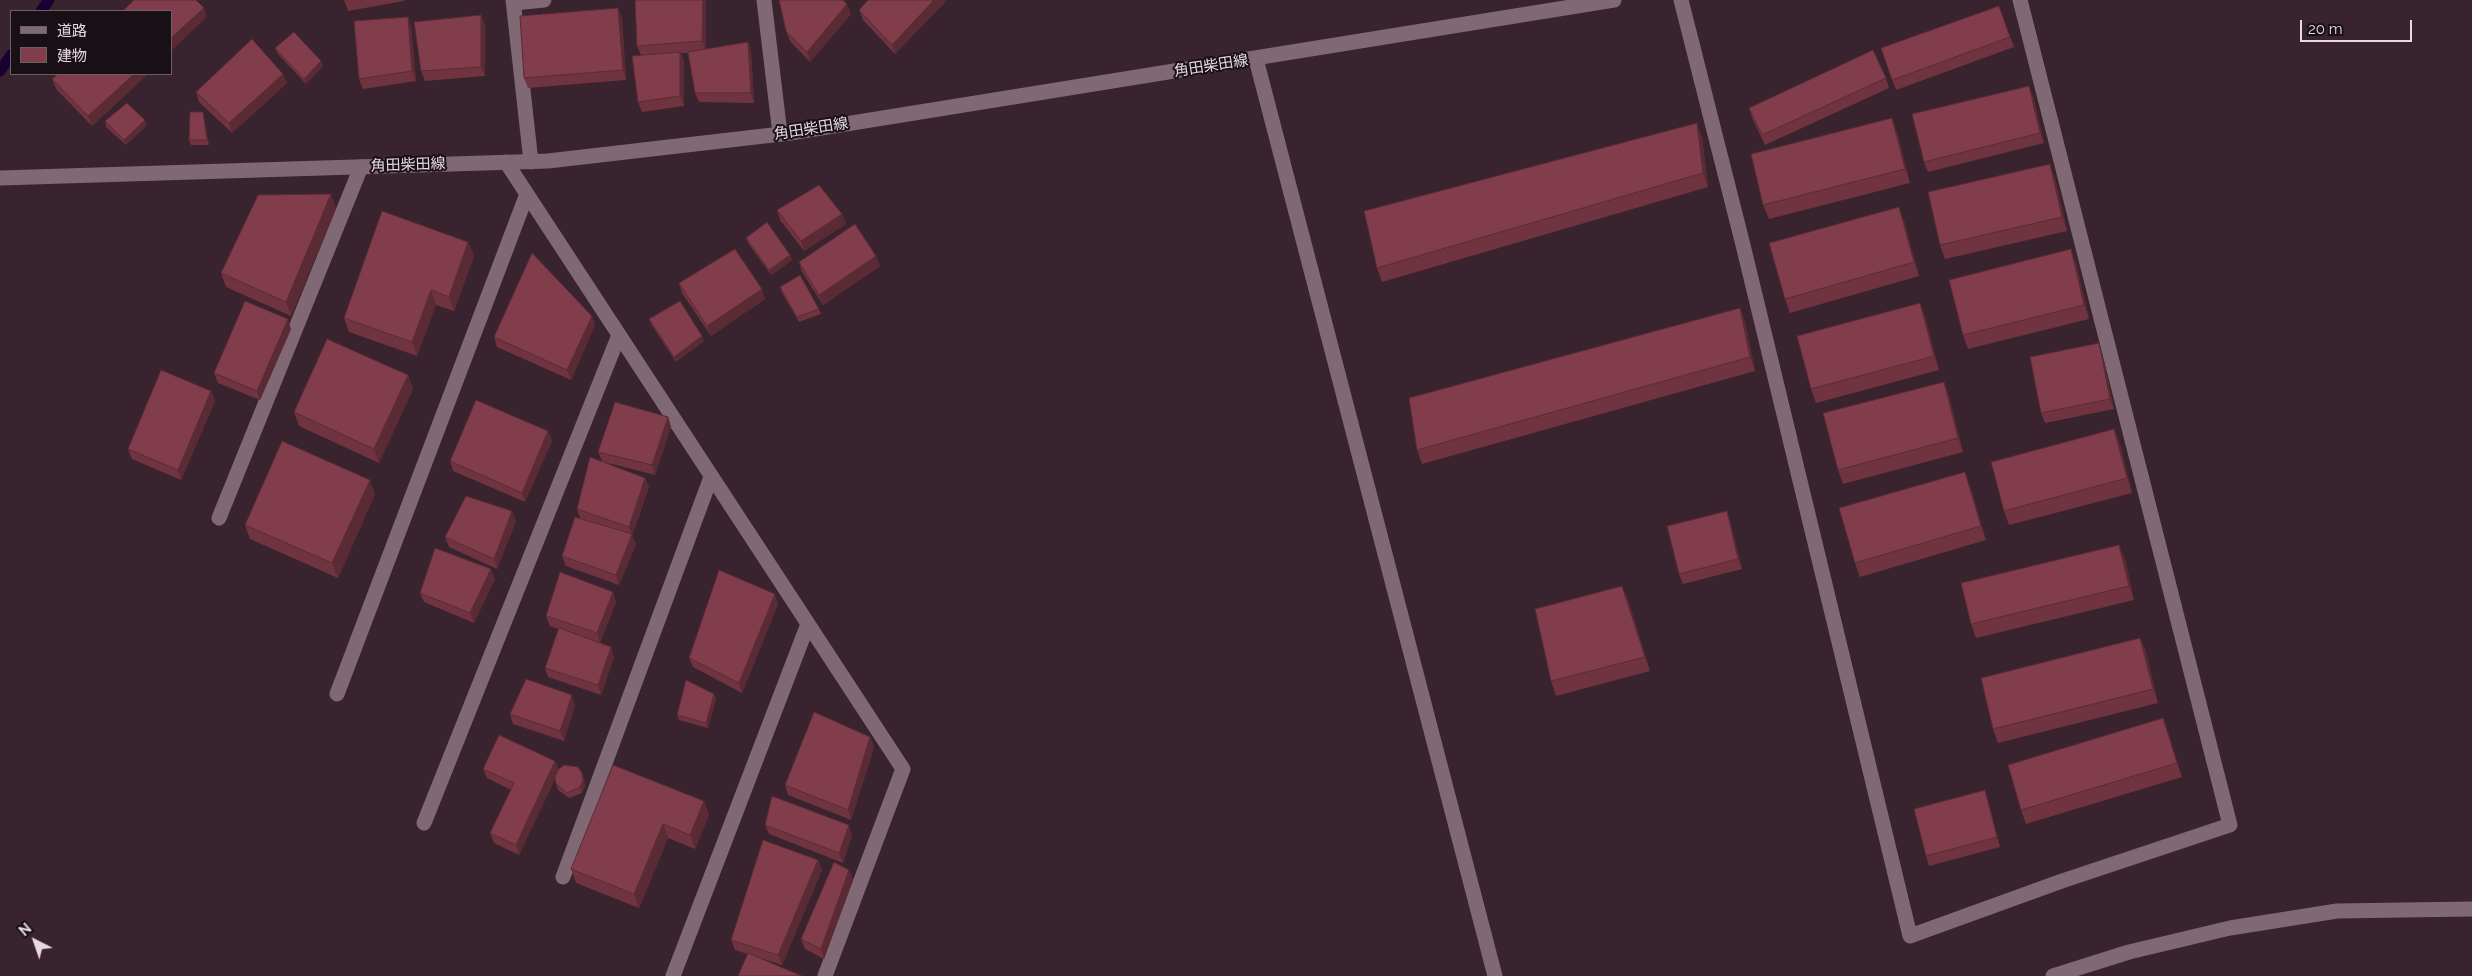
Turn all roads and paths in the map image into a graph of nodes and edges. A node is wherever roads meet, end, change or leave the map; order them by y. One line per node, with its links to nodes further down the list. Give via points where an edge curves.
1 (544, 0): 6 (street)
2 (764, 0): 8 (street)
3 (1614, 0): 7 (street, 角田柴田線)
4 (1681, 0): 5 (street, via 1746,254 1910,936 2230,825)
5 (2020, 0)
6 (513, 1): 10 (street)
7 (1256, 58): 8 (street, 角田柴田線); 24 (street)
8 (780, 134): 10 (street, 角田柴田線)
9 (506, 162): 10 (street, 角田柴田線); 11 (street, 角田柴田線); 13 (street)
10 (531, 162)
11 (361, 167): 12 (street, 角田柴田線); 16 (street)
12 (0, 178)
13 (527, 194): 14 (street); 18 (street)
14 (619, 335): 15 (street); 19 (street)
15 (712, 477): 17 (street); 20 (street)
16 (219, 518)
17 (808, 624): 22 (street); 23 (street, via 903,769)
18 (337, 694)
19 (424, 823)
20 (563, 877)
21 (2472, 909): 25 (street, via 2337,911 2230,928 2129,952)
22 (673, 976)
23 (825, 976)
24 (1495, 976)
25 (2053, 976)

